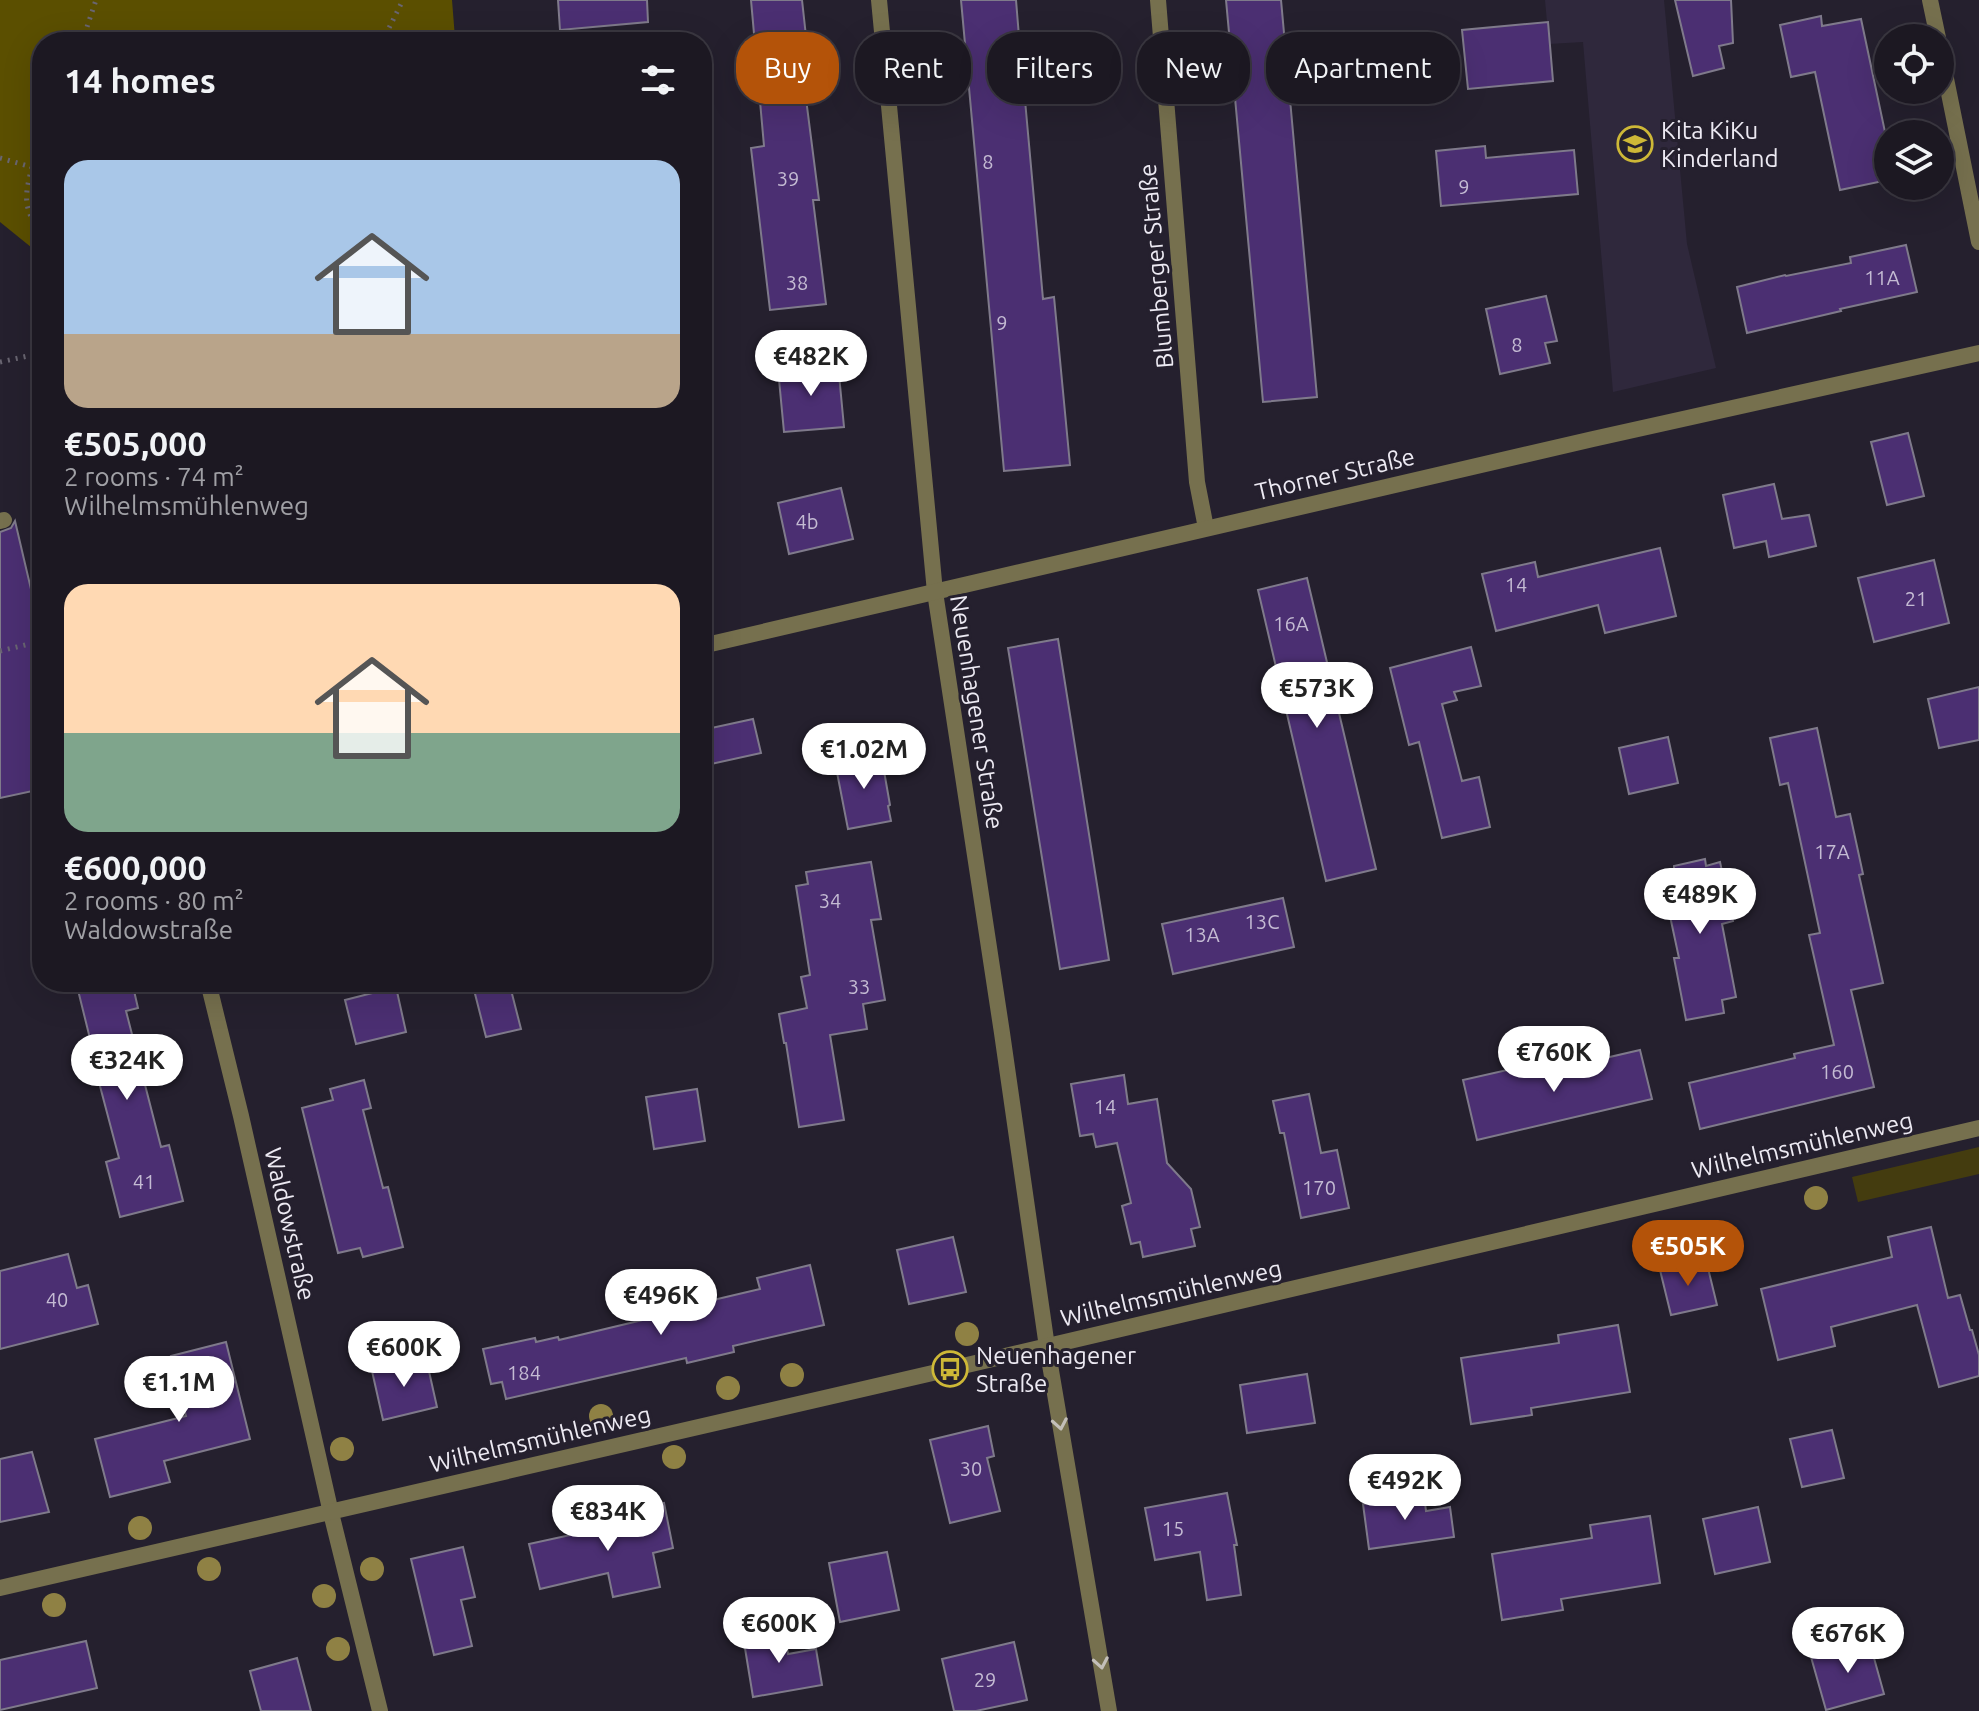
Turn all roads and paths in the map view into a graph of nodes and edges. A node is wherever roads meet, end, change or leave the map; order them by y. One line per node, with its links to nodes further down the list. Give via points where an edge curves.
1 (96, 0): 7 (path)
2 (403, 0): 8 (path)
3 (879, 0): 18 (street, Neuenhagener Straße)
4 (1158, 0): 17 (street, Blumberger Straße, via 1196,467)
5 (1930, 0): 6 (street)
6 (1935, 24)
7 (85, 32)
8 (387, 32)
9 (1951, 104): 13 (street)
10 (0, 158): 11 (path)
11 (32, 167): 12 (path, via 25,196)
12 (32, 219)
13 (1979, 242)
14 (1979, 353): 17 (street, Thorner Straße)
15 (32, 355): 16 (path)
16 (0, 362)
17 (1206, 528): 18 (street, Thorner Straße)
18 (935, 592): 20 (street, Thorner Straße); 24 (street, Neuenhagener Straße)
19 (32, 643): 21 (path)
20 (712, 644)
21 (0, 651)
22 (210, 992): 25 (street, Waldowstraße)
23 (1979, 1128): 24 (street, Wilhelmsmühlenweg)
24 (1047, 1347): 25 (street, Wilhelmsmühlenweg); 28 (street, Neuenhagener Straße, one-way to 28)
25 (331, 1513): 26 (street, Wilhelmsmühlenweg); 27 (street, Waldowstraße)
26 (0, 1588)
27 (380, 1711)
28 (1109, 1711)

